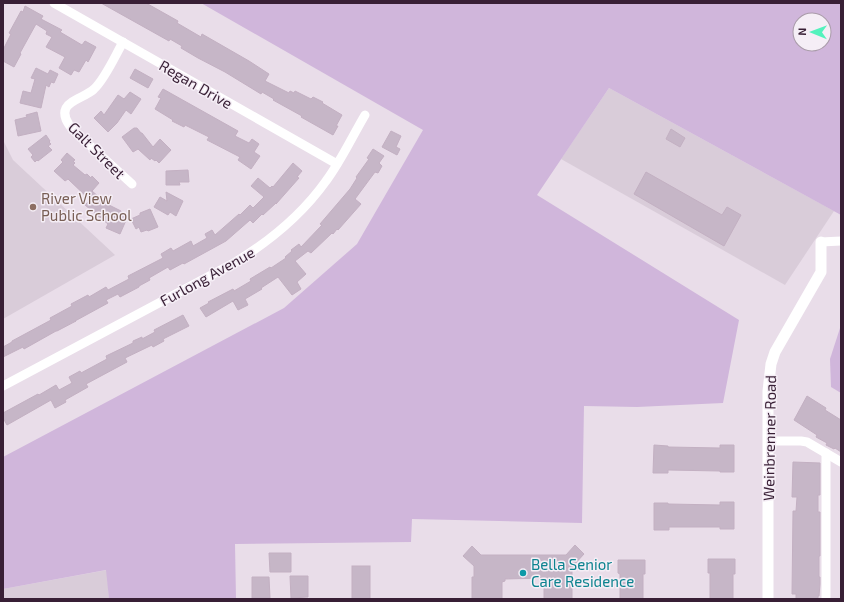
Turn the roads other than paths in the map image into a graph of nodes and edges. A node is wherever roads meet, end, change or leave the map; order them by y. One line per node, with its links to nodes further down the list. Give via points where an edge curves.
1 (54, 3): 2 (street, Regan Drive)
2 (123, 42): 4 (street, Regan Drive); 5 (street, Galt Street, via 95,88 71,102 64,114 73,130)
3 (365, 115): 4 (street, Furlong Avenue)
4 (337, 164): 8 (street, Furlong Avenue, via 313,198 291,221 248,255)
5 (132, 184)
6 (841, 241): 7 (street)
7 (821, 242): 9 (street, Weinbrenner Road, via 821,272 775,352 771,364)
8 (3, 386)
9 (768, 441): 10 (street, via 804,441); 12 (street, Weinbrenner Road)
10 (826, 453): 11 (street); 13 (street)
11 (841, 462)
12 (768, 599)
13 (826, 599)

